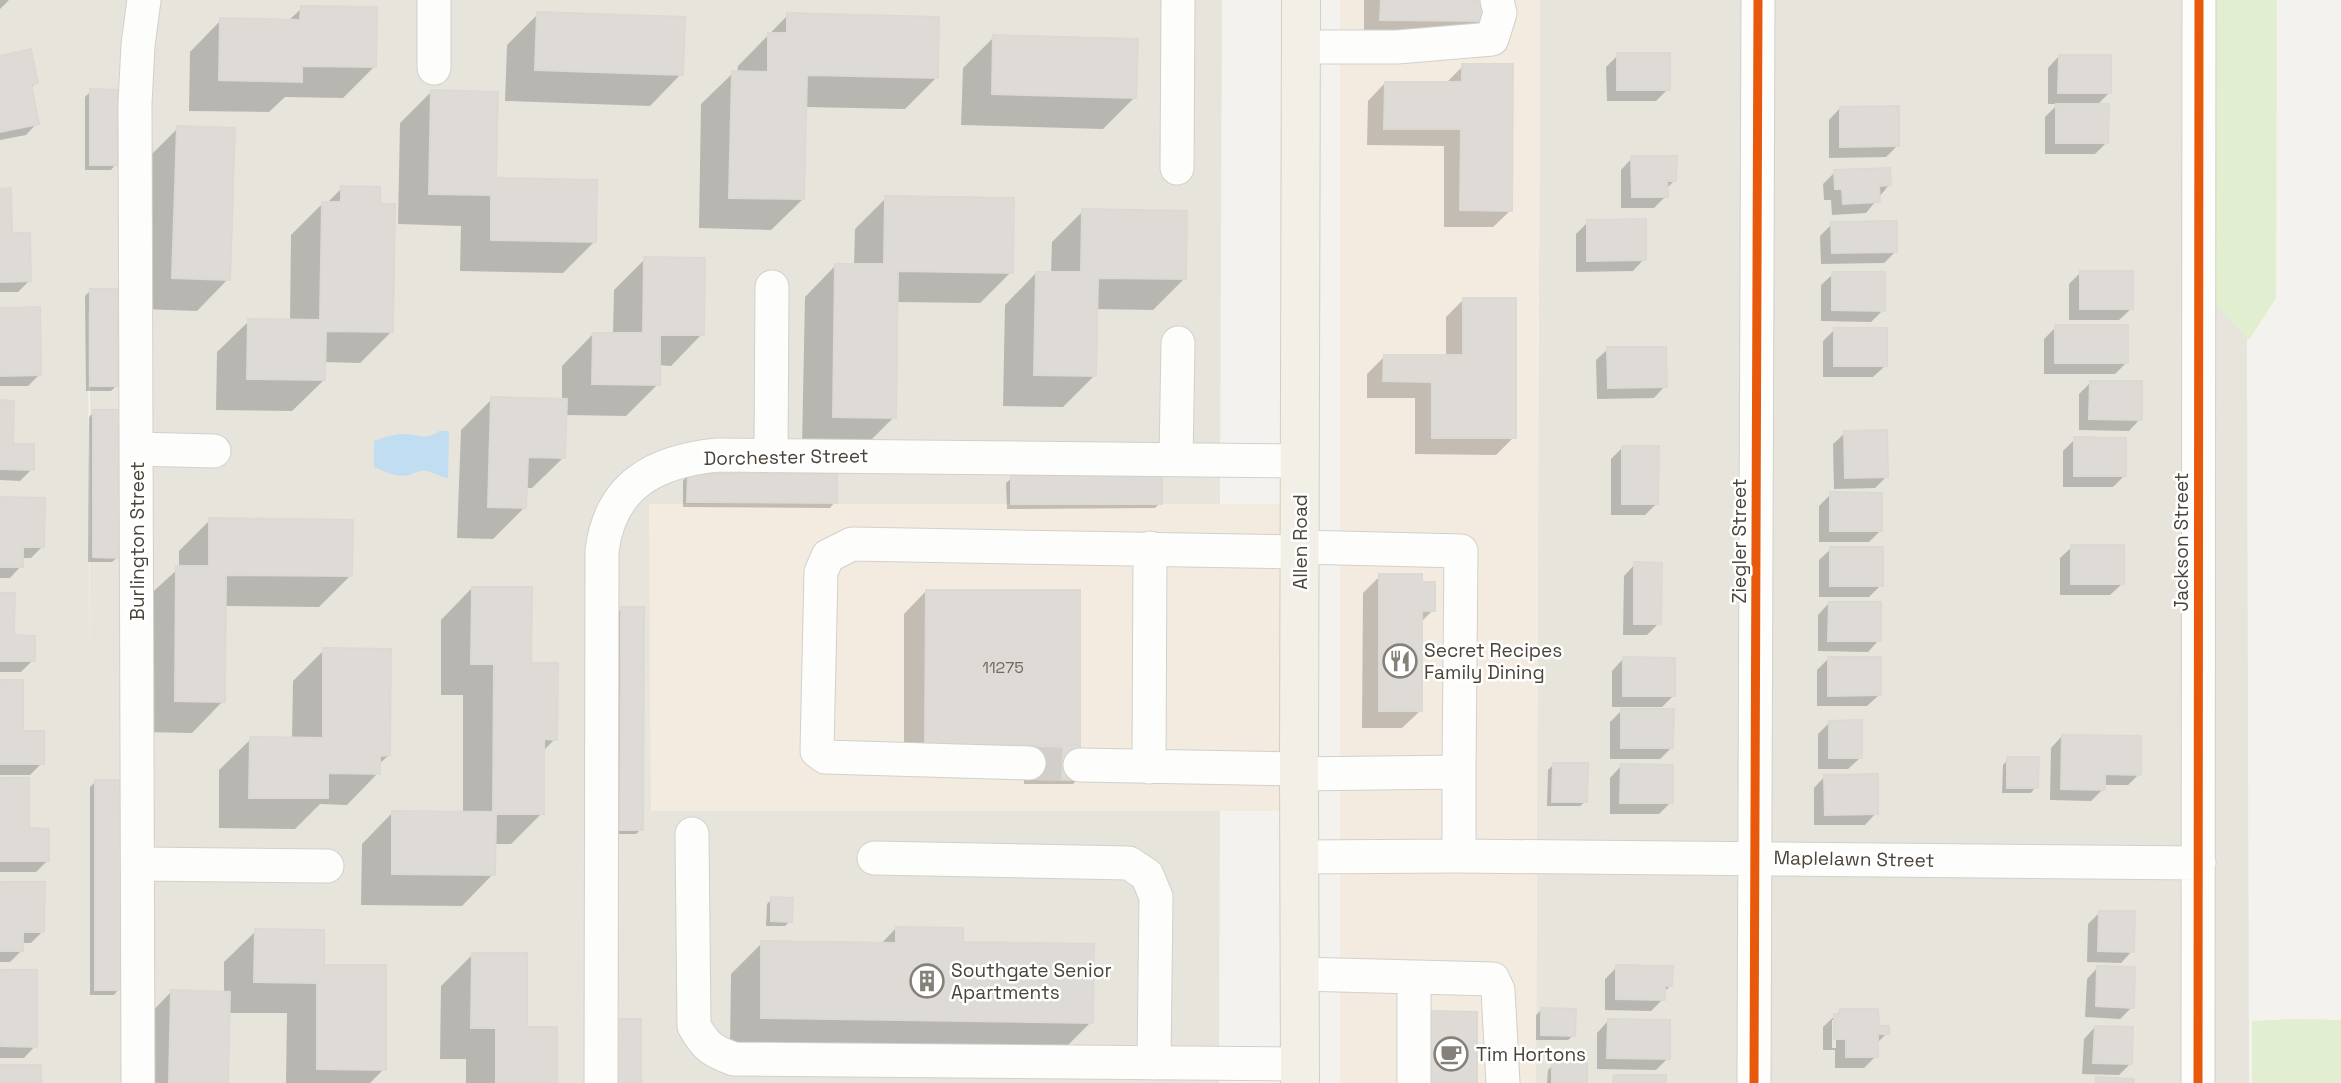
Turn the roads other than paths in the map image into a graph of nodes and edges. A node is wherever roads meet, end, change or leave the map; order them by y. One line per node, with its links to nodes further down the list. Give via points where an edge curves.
1 (144, 0): 13 (street, Burlington Street, via 135,104)
2 (434, 0): 9 (street)
3 (1178, 0): 10 (street)
4 (1301, 0): 8 (main road, Allen Road)
5 (1497, 0): 8 (street, via 1500,13 1492,39 1396,47)
6 (1758, 0): 29 (street, Ziegler Street)
7 (2199, 0): 30 (street, Jackson Street)
8 (1301, 47): 17 (main road, Allen Road)
9 (434, 68)
10 (1177, 168)
11 (772, 287): 15 (street)
12 (1178, 343): 16 (street)
13 (136, 449): 14 (street); 31 (street, Burlington Street)
14 (214, 451)
15 (771, 456): 16 (street, Dorchester Street); 40 (street, Dorchester Street, via 695,457 644,476 618,502 605,527)
16 (1177, 459): 17 (street, Dorchester Street)
17 (1300, 461): 19 (main road, Allen Road)
18 (1150, 548): 19 (street); 20 (street, via 852,544 828,556 821,572 817,751 825,757); 22 (street)
19 (1300, 550): 23 (main road, Allen Road); 24 (street, via 1461,551)
20 (1029, 763)
21 (1080, 765): 22 (street)
22 (1149, 767): 23 (street)
23 (1299, 772): 24 (street); 27 (main road, Allen Road)
24 (1459, 772): 26 (street)
25 (692, 834): 36 (street, via 694,1026 705,1045 734,1059)
26 (1459, 856): 27 (street, Maplelawn Street); 29 (street, Maplelawn Street)
27 (1299, 857): 33 (main road, Allen Road)
28 (874, 858): 35 (street, via 1129,863 1147,876 1156,897)
29 (1755, 858): 30 (street, Maplelawn Street); 43 (street, Ziegler Street)
30 (2199, 863): 44 (street, Jackson Street)
31 (138, 864): 32 (street); 39 (street, Burlington Street)
32 (327, 866)
33 (1299, 974): 34 (street); 38 (main road, Allen Road)
34 (1414, 977): 41 (street); 42 (street, via 1493,979 1498,990)
35 (1154, 1063): 37 (street); 38 (street)
36 (830, 1071): 37 (street)
37 (1005, 1072)
38 (1300, 1074)
39 (138, 1083)
40 (601, 1083)
41 (1414, 1083)
42 (1503, 1083)
43 (1754, 1083)
44 (2198, 1083)

